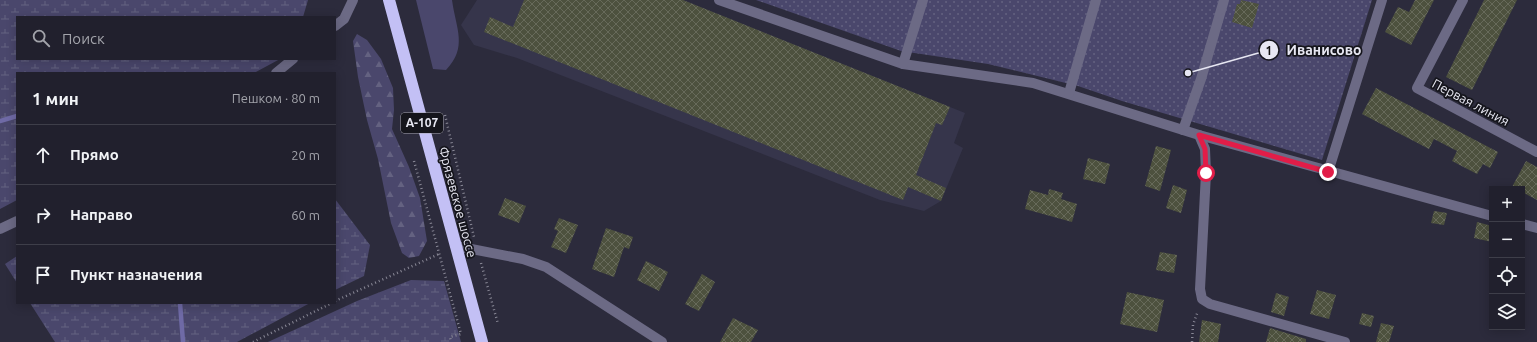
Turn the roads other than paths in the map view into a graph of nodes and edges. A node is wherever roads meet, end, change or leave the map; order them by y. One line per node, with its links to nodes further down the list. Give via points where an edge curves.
1 (353, 0): 9 (street, via 344,19)
2 (389, 0): 23 (highway, Фрязевское шоссе / А-107)
3 (719, 0): 11 (street)
4 (923, 0): 11 (street)
5 (1096, 0): 13 (street)
6 (1224, 0): 14 (street)
7 (1382, 0): 17 (street)
8 (1463, 0): 16 (street, Первая линия, via 1417,88)
9 (336, 25)
10 (292, 60): 12 (street)
11 (903, 64): 13 (street, via 1033,83)
12 (277, 72)
13 (1069, 93): 14 (street)
14 (1183, 130): 15 (street)
15 (1199, 135): 17 (street); 26 (street, via 1205,149 1206,173 1200,289 1202,299 1210,304)
16 (1537, 152)
17 (1328, 172): 18 (street)
18 (1489, 215)
19 (16, 221): 22 (street)
20 (1525, 225): 21 (street)
21 (1537, 228)
22 (0, 229)
23 (456, 246): 24 (highway, Фрязевское шоссе / А-107); 25 (street, via 523,258 546,267)
24 (482, 342)
25 (662, 342)
26 (1346, 342)

